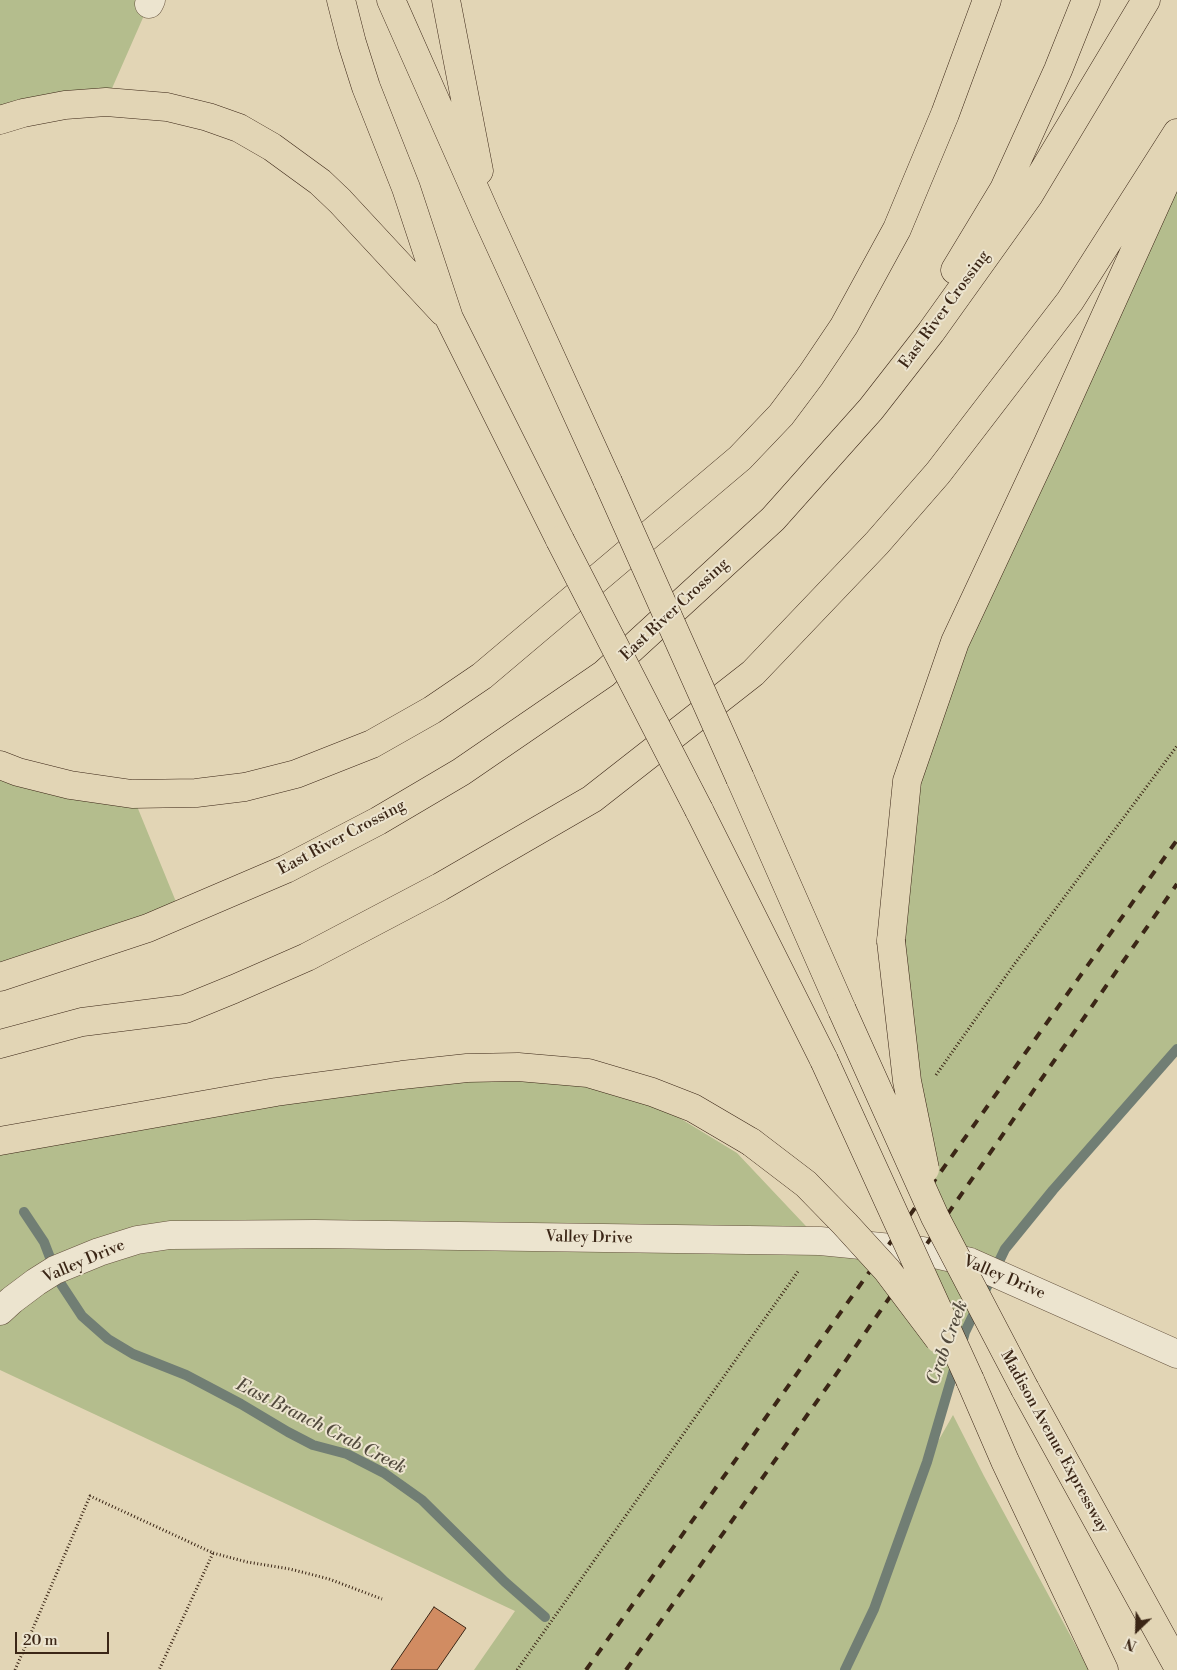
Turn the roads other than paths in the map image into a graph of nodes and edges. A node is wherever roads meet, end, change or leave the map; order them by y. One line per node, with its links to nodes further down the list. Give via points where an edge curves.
1 (341, 0): 11 (highway, via 366,87 406,188)
2 (391, 0): 10 (highway)
3 (446, 0): 10 (highway)
4 (987, 0): 13 (highway, via 945,114 897,228 844,326 811,375 781,414 740,458 482,676 432,710 372,744 296,774 245,787 196,794 132,794 70,785)
5 (1086, 0): 12 (highway, via 1004,189)
6 (1146, 0): 12 (highway, East River Crossing, via 1029,195 931,332)
7 (0, 120): 11 (highway, via 65,105 106,102 167,107 239,128 272,147 334,194)
8 (1177, 133): 15 (highway, via 1070,301 938,473 877,543 753,673 592,799 440,887 307,957 234,989 185,1009 82,1022)
9 (1177, 157): 17 (highway, bridge, via 955,642 907,781 891,941 907,1081)
10 (487, 217): 17 (highway, bridge)
11 (449, 318): 20 (highway, bridge, via 824,1060)
12 (871, 408): 14 (highway, East River Crossing, via 773,519 604,674 461,772 378,821 286,869 148,928)
13 (0, 765)
14 (0, 977)
15 (0, 1044)
16 (0, 1141): 20 (highway, bridge, via 276,1092 467,1068 518,1067 588,1073 693,1108 751,1142 806,1184 886,1270)
17 (935, 1217): 21 (highway, Madison Avenue Expressway, bridge, via 1025,1389)
18 (0, 1311): 19 (street, Valley Drive, via 55,1270 138,1240 170,1235 820,1241 922,1251 970,1262)
19 (1177, 1354)
20 (970, 1380): 22 (highway)
21 (1177, 1665)
22 (1104, 1670)

